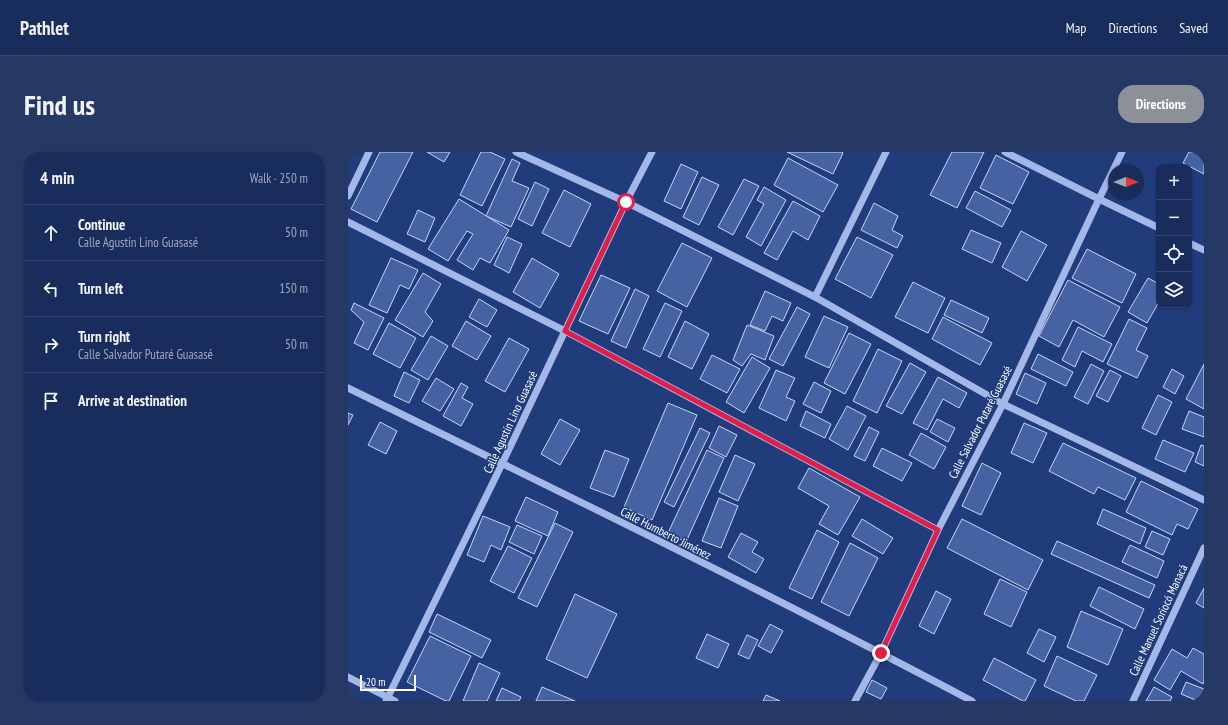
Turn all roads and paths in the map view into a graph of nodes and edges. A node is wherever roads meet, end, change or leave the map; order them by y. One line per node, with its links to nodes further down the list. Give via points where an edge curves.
1 (369, 152): 7 (street)
2 (516, 152): 9 (street)
3 (652, 152): 9 (street, Calle Agustín Lino Guasasé)
4 (886, 152): 14 (street)
5 (1004, 152): 8 (street)
6 (1122, 152): 8 (street, Calle Salvador Putaré Guasasé)
7 (348, 196)
8 (1098, 199): 11 (street); 17 (street, Calle Salvador Putaré Guasasé)
9 (626, 202): 14 (street); 15 (street, Calle Agustín Lino Guasasé)
10 (348, 222): 15 (street)
11 (1156, 227)
12 (1192, 244): 13 (street)
13 (1204, 250)
14 (815, 297): 17 (street)
15 (565, 331): 18 (street, Calle Agustín Lino Guasasé); 20 (street)
16 (348, 388): 18 (street, Calle Humberto Jiménez)
17 (1003, 404): 19 (street); 20 (street, Calle Salvador Putaré Guasasé)
18 (502, 464): 22 (street, Calle Humberto Jiménez); 24 (street, Calle Agustín Lino Guasasé)
19 (1204, 500)
20 (938, 530): 22 (street, Calle Salvador Putaré Guasasé)
21 (1204, 548): 28 (street, Calle Manuel Soriocó Manacá)
22 (881, 653): 26 (street, Calle Salvador Putaré Guasasé); 27 (street, Calle Humberto Jiménez)
23 (348, 677): 24 (street)
24 (386, 699): 25 (street)
25 (395, 701)
26 (855, 701)
27 (972, 701)
28 (1132, 701)

